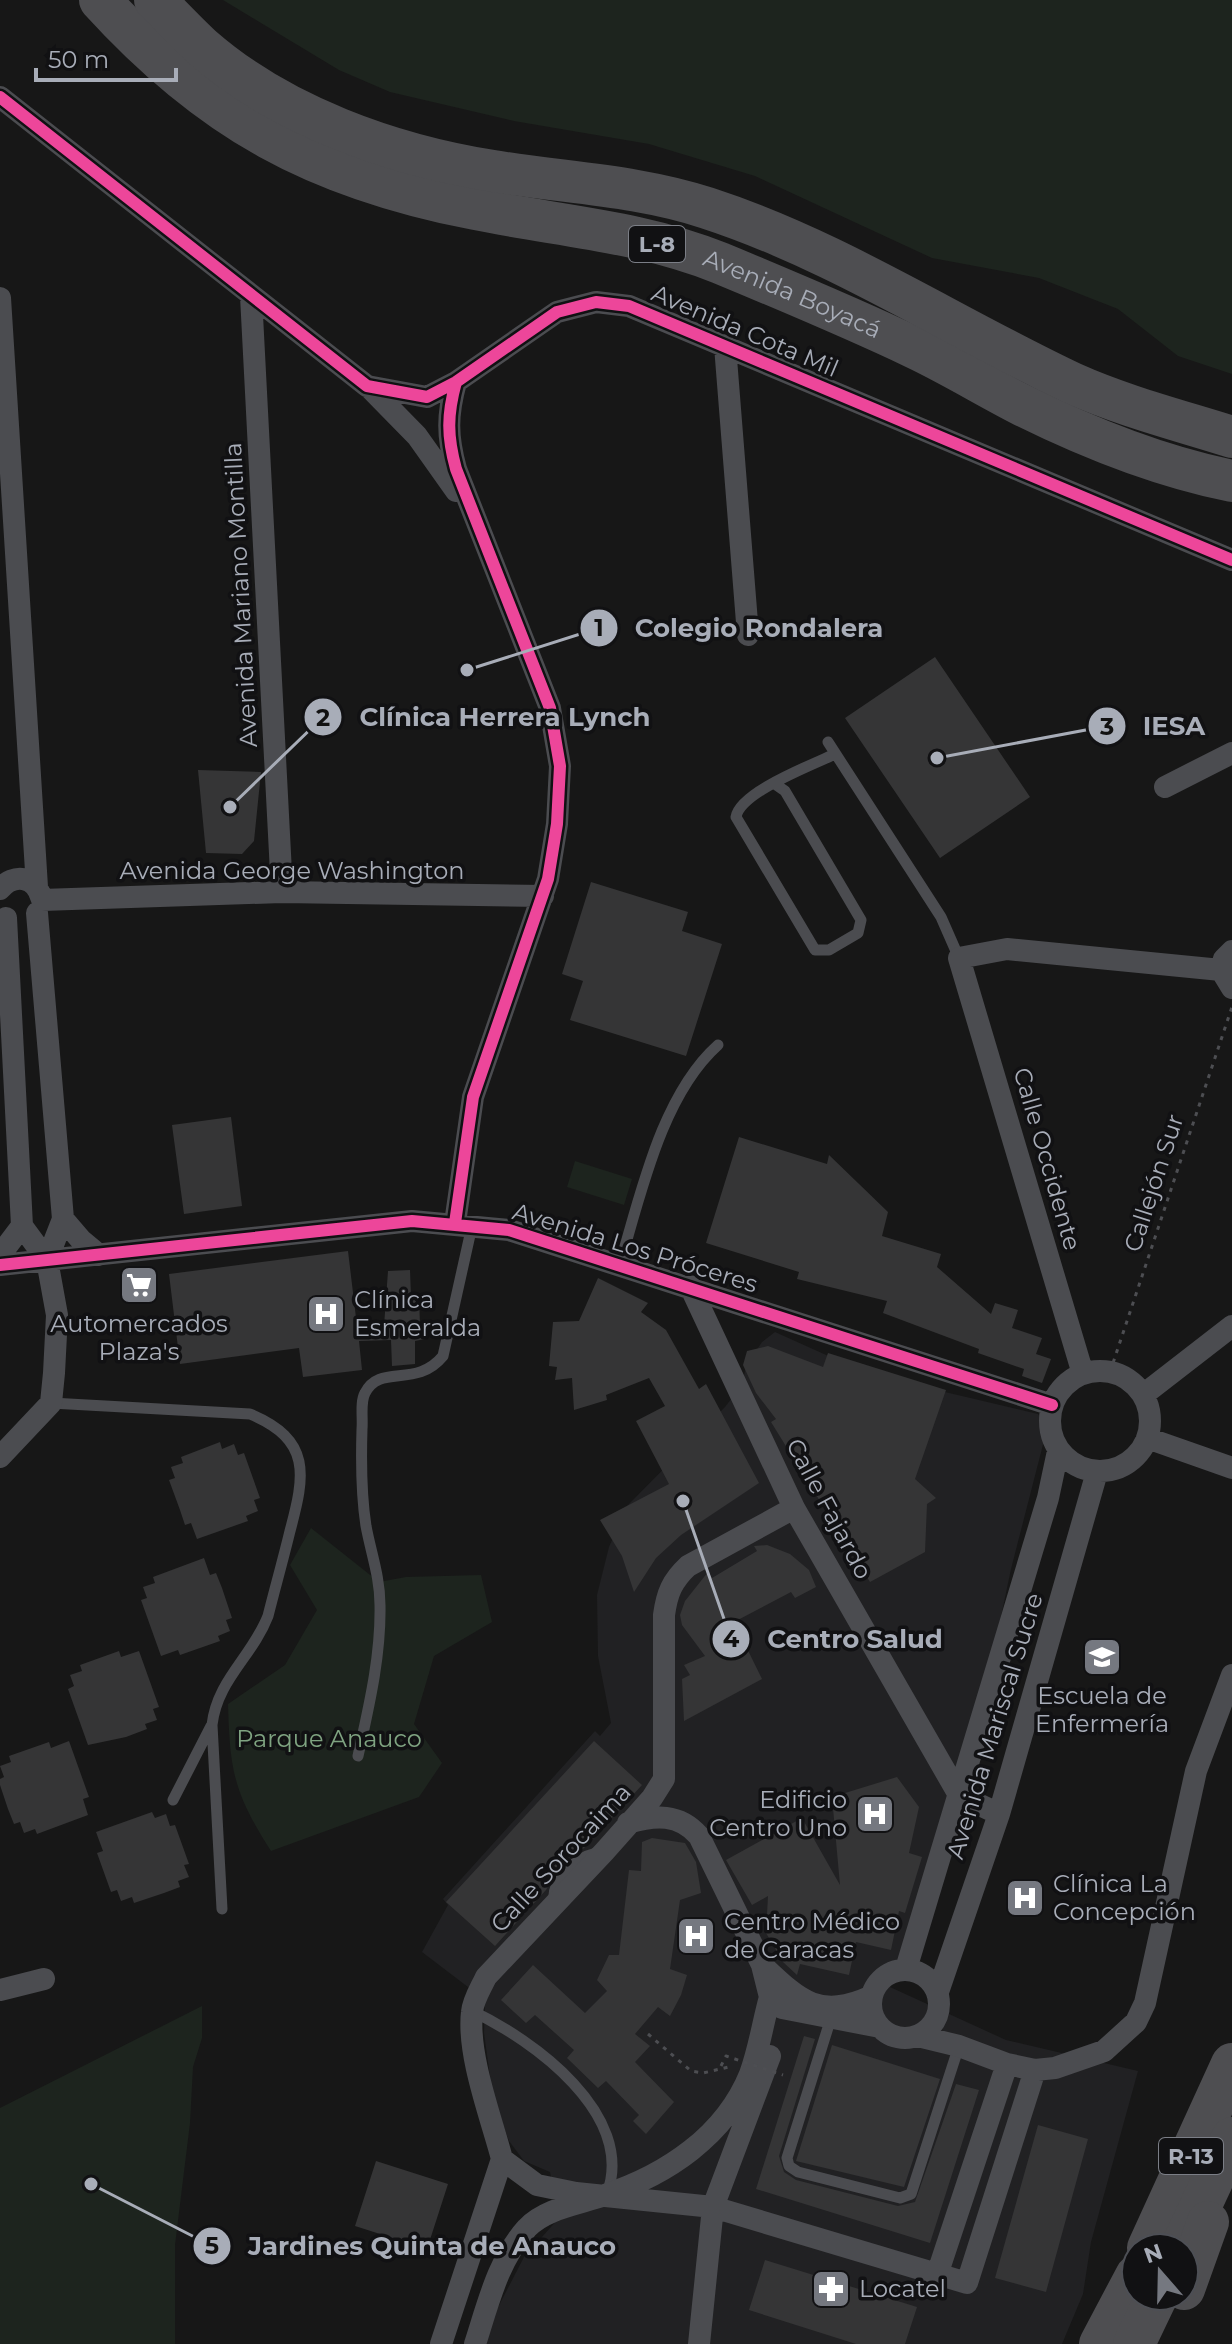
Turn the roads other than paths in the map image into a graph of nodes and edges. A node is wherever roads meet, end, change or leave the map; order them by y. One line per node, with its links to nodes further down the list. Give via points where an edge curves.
1 (100, 0): 11 (highway, Avenida Boyacá / L-8, via 175,76 227,115 321,165 377,187 477,210 603,229 716,262 916,348 1023,405 1132,454)
2 (155, 0): 9 (highway, Avenida Boyacá / L-8, via 204,48 271,95 333,126 412,153 492,171 635,189 707,208 845,267 1114,401)
3 (0, 97): 4 (street, Avenida Cota Mil)
4 (251, 296): 8 (street, Avenida Cota Mil); 22 (street, Avenida Mariano Montilla)
5 (0, 298): 10 (street)
6 (725, 346): 7 (street, Avenida Cota Mil, via 629,306 596,302 557,312); 13 (street, Avenida Cota Mil); 14 (street)
7 (456, 382): 8 (street, Avenida Cota Mil, via 427,397); 12 (street, via 447,436)
8 (367, 386): 12 (street, via 417,436)
9 (1232, 437)
10 (6, 473): 24 (street)
11 (1232, 481)
12 (469, 508): 23 (street, via 558,740 557,824)
13 (1232, 560)
14 (748, 635)
15 (828, 742): 17 (lane)
16 (1232, 753): 19 (street)
17 (835, 754): 18 (lane); 26 (lane, via 941,917)
18 (775, 784): 18 (lane, via 785,791 861,920 858,933 829,950 815,950 736,817 746,800)
19 (1165, 787)
20 (0, 862): 21 (street)
21 (1, 887): 24 (street, via 20,878)
22 (282, 892): 23 (street, Avenida George Washington); 24 (street, Avenida George Washington)
23 (543, 896): 30 (street, via 473,1097)
24 (39, 900): 25 (street, via 19,923); 29 (street)
25 (3, 915): 31 (street)
26 (959, 958): 27 (street, via 1007,949); 39 (street, Calle Occidente)
27 (1228, 970)
28 (718, 1045): 35 (lane, via 701,1060 671,1107)
29 (63, 1219): 33 (street); 34 (street)
30 (463, 1224): 33 (street, Avenida Los Próceres, via 412,1221); 35 (street, Avenida Los Próceres, via 509,1230); 51 (lane, via 443,1356 433,1369 415,1376 385,1376 363,1395 361,1465 380,1609 374,1684)
31 (22, 1226): 32 (street); 34 (street)
32 (0, 1255)
33 (99, 1255): 34 (street, Avenida Los Próceres)
34 (47, 1260): 36 (street, Avenida Los Próceres); 41 (street, via 57,1315)
35 (620, 1264): 37 (street, Avenida Los Próceres)
36 (0, 1265)
37 (690, 1286): 42 (street, Avenida Los Próceres); 48 (street, Calle Fajardo)
38 (1232, 1326): 40 (street)
39 (1083, 1374): 40 (street, via 1123,1376); 42 (street, via 1069,1381)
40 (1143, 1395): 43 (street, via 1150,1423)
41 (51, 1403): 45 (street); 50 (lane, via 250,1414 274,1424 298,1455 303,1475 299,1499 268,1616 215,1701)
42 (1052, 1405): 44 (street, via 1049,1429)
43 (1147, 1438): 46 (street); 47 (street, via 1122,1467)
44 (1058, 1451): 47 (street, via 1075,1466); 52 (street, Avenida Mariscal Sucre)
45 (0, 1457)
46 (1232, 1468)
47 (1097, 1472): 54 (street, Avenida Mariscal Sucre)
48 (794, 1508): 52 (street, Calle Fajardo); 55 (street, Calle Sorocaima, via 688,1566 667,1594 664,1779)
49 (1232, 1675): 71 (street, via 1196,1771 1145,2003 1136,2022 1104,2051)
50 (212, 1725): 53 (lane); 56 (lane)
51 (358, 1756)
52 (959, 1795): 54 (street); 58 (street, Avenida Mariscal Sucre)
53 (173, 1800)
54 (999, 1814): 62 (street, Avenida Mariscal Sucre)
55 (628, 1823): 57 (street, via 664,1817 692,1828); 64 (street, Calle Sorocaima, via 486,1977)
56 (222, 1909)
57 (762, 1965): 61 (street, via 789,1990 824,2008); 63 (street)
58 (906, 1969): 61 (street, via 888,1974); 62 (street, via 926,1976)
59 (44, 1979): 60 (street)
60 (0, 1990)
61 (872, 1996): 66 (street)
62 (938, 2001): 67 (street, via 928,2030); 68 (street)
63 (776, 2003): 65 (street); 75 (street, via 750,2074 718,2125 697,2147 656,2173); 76 (street, via 764,2079)
64 (472, 2011): 73 (street, Calle Sorocaima, via 474,2044); 75 (lane, via 529,2044 585,2098 608,2140 613,2168)
65 (831, 2018): 66 (street); 68 (lane, via 787,2158 789,2166 906,2197)
66 (880, 2027): 67 (street, via 898,2037)
67 (918, 2036): 68 (street)
68 (959, 2046): 69 (street)
69 (1007, 2064): 71 (street); 80 (street)
70 (1232, 2064): 77 (highway, R-13)
71 (1035, 2070): 80 (street, via 967,2283)
72 (1232, 2138): 74 (highway, R-13)
73 (502, 2159): 75 (street, via 537,2185); 84 (street)
74 (1211, 2181): 78 (highway, R-13); 79 (highway, R-13, via 1207,2232)
75 (607, 2195): 76 (street); 85 (street, via 566,2206 529,2225 496,2278)
76 (713, 2207): 80 (street); 86 (street)
77 (1155, 2232)
78 (1188, 2232)
79 (1200, 2249)
80 (937, 2275)
81 (1120, 2306): 87 (highway)
82 (1149, 2312): 88 (highway)
83 (1174, 2312): 89 (highway)
84 (441, 2344)
85 (475, 2344)
86 (699, 2344)
87 (1100, 2344)
88 (1134, 2344)
89 (1161, 2344)

